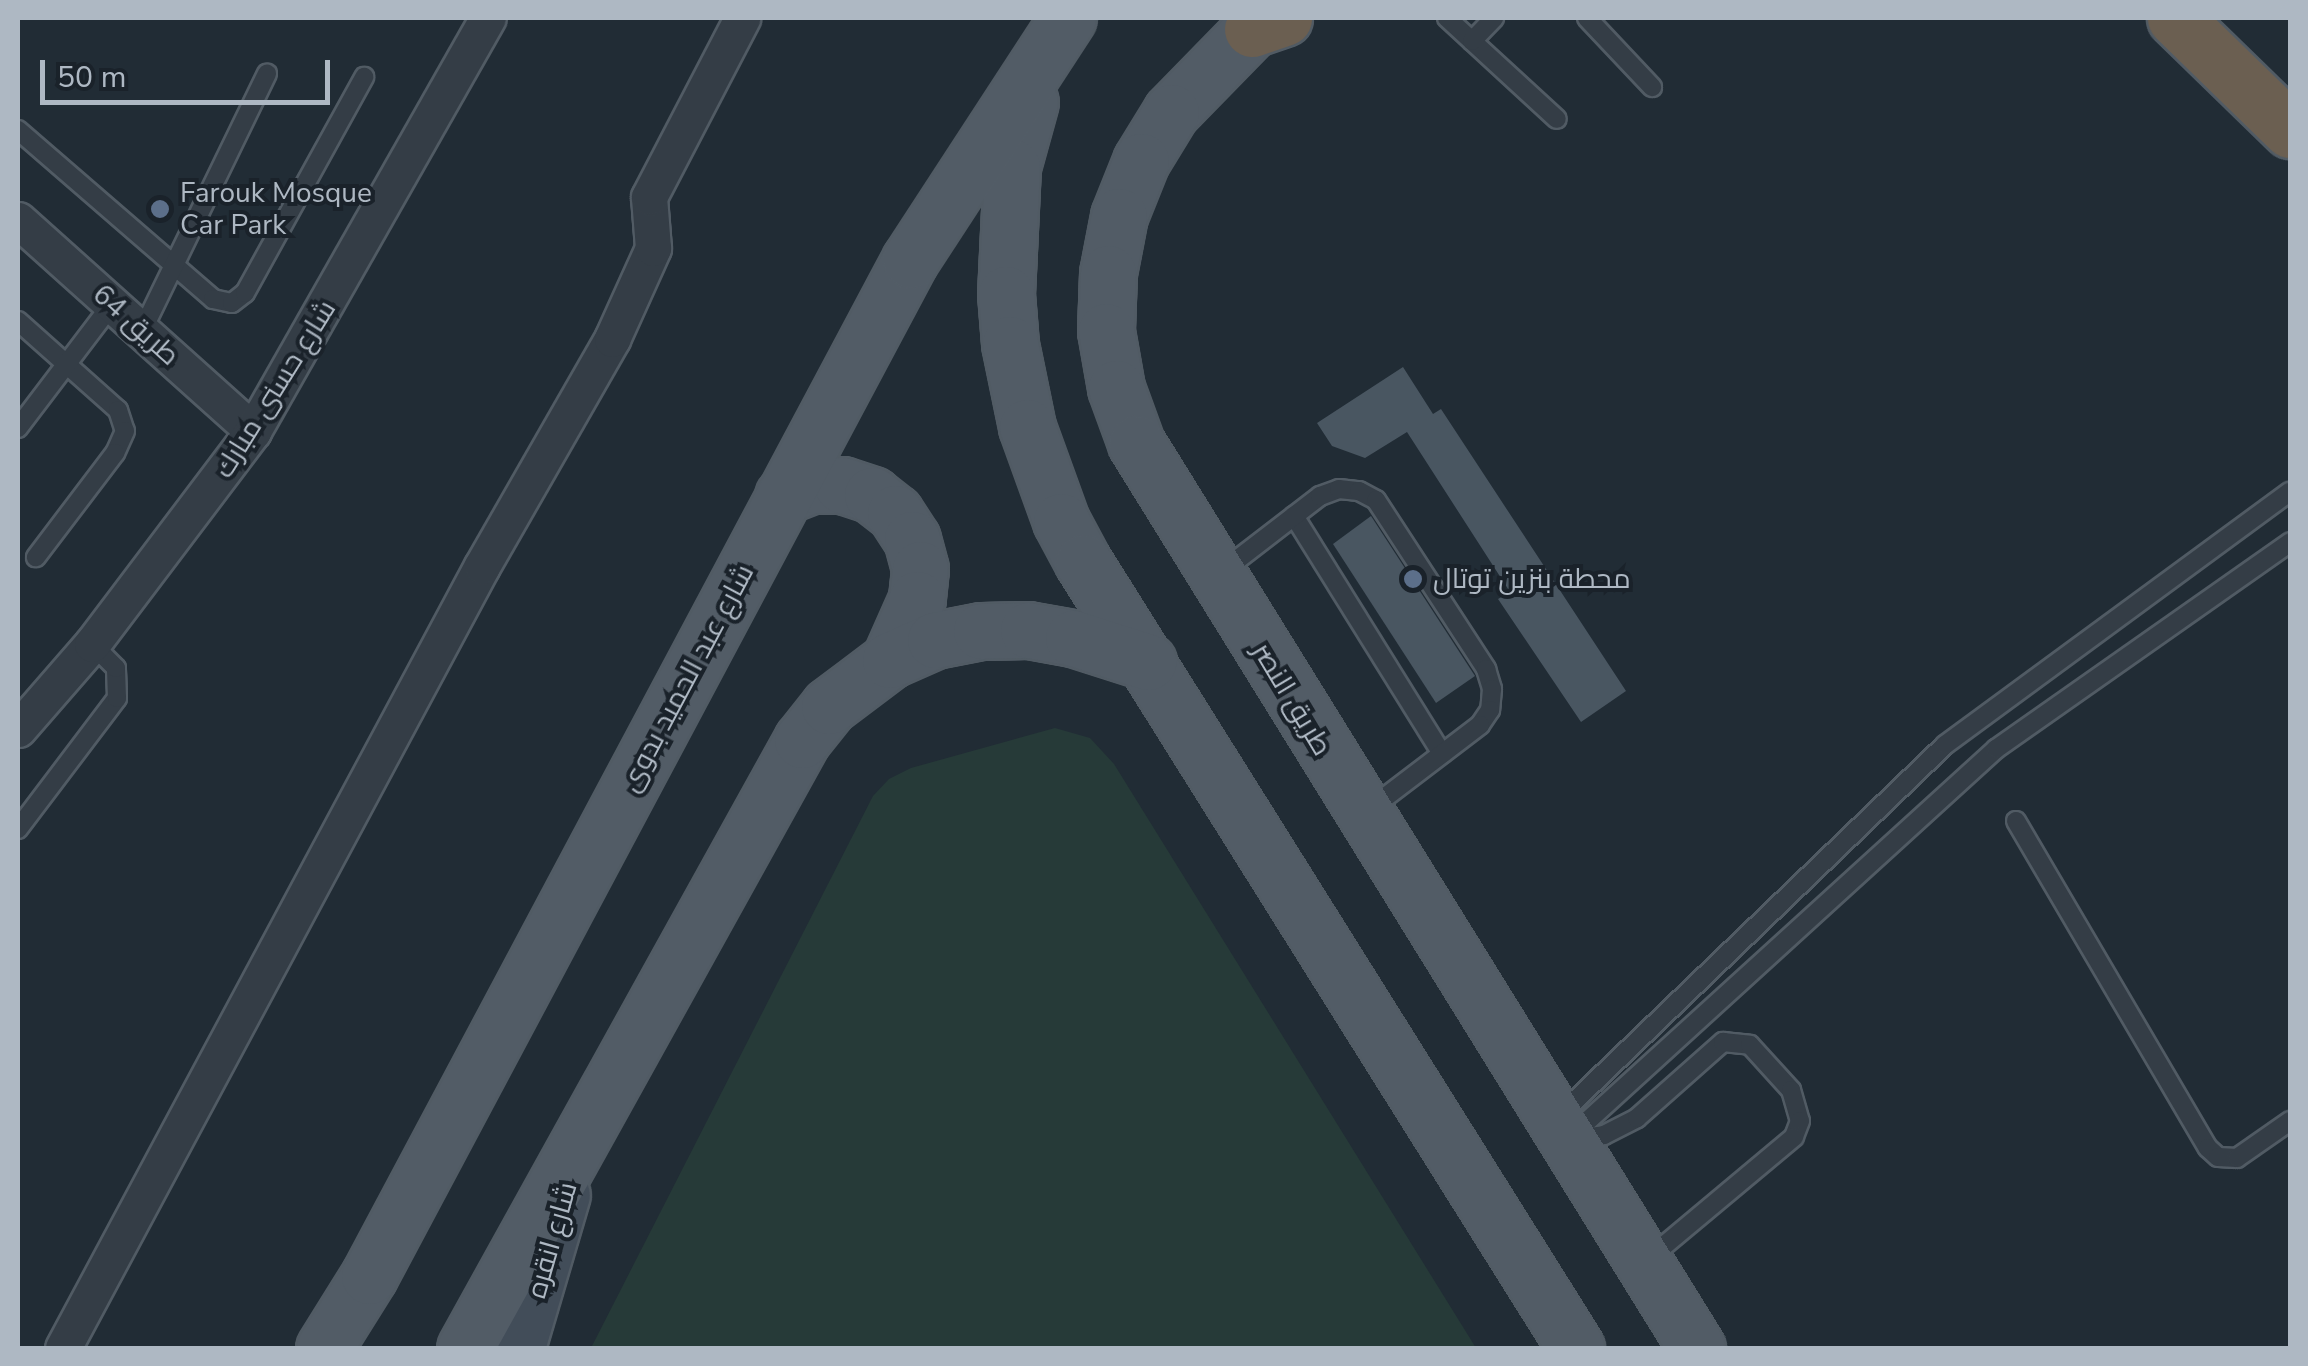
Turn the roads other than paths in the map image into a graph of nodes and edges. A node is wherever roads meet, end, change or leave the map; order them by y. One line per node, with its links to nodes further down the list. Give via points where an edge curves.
1 (488, 18): 23 (street, شارع حسنى مبارك)
2 (742, 18): 46 (street, via 649,197 653,248 612,339 482,566)
3 (1447, 18): 9 (lane)
4 (1494, 18): 9 (lane)
5 (1587, 18): 12 (lane)
6 (2175, 18): 15 (highway)
7 (1265, 20): 29 (main road, طريق النصر, via 1171,112 1140,161 1119,216 1108,273 1106,331 1123,407 1136,443)
8 (1056, 34): 25 (main road, شارع عبد الحميد بدوى, via 910,260); 32 (main road, via 1012,167 1006,294 1013,362 1027,427 1062,521)
9 (1472, 41): 13 (lane)
10 (267, 74): 17 (lane)
11 (364, 76): 17 (lane, via 239,299 213,300)
12 (1652, 87)
13 (1557, 119)
14 (18, 130): 17 (lane)
15 (2290, 130)
16 (18, 220): 18 (street, طريق 64)
17 (174, 266): 20 (lane)
18 (114, 304): 20 (street, طريق 64); 21 (lane)
19 (18, 321): 21 (lane)
20 (143, 329): 23 (street, طريق 64)
21 (66, 364): 22 (lane); 28 (lane, via 118,410 125,432)
22 (18, 428)
23 (253, 432): 30 (street, شارع حسنى مبارك)
24 (2290, 492): 34 (lane)
25 (783, 496): 31 (main road, via 842,485 872,494 896,513 920,568 917,599); 47 (main road, شارع عبد الحميد بدوى, via 369,1276)
26 (1294, 516): 29 (lane); 35 (lane); 35 (lane, via 1339,490 1376,500 1486,669 1490,710)
27 (2290, 542): 36 (lane)
28 (36, 557)
29 (1217, 575): 37 (main road, طريق النصر)
30 (92, 644): 33 (street, شارع حسنى مبارك); 39 (lane, via 116,668 117,698)
31 (890, 660): 32 (main road, via 935,640 1028,630); 44 (main road, via 829,706 802,740)
32 (1148, 662): 50 (main road)
33 (18, 729)
34 (1944, 745): 36 (lane); 40 (lane)
35 (1442, 754): 37 (lane)
36 (1968, 773): 41 (lane)
37 (1363, 814): 43 (main road, طريق النصر)
38 (2016, 821): 42 (lane, via 2208,1148 2218,1157 2237,1158)
39 (18, 830)
40 (1854, 832): 41 (lane); 43 (lane)
41 (1879, 855): 43 (lane)
42 (2290, 1121)
43 (1561, 1130): 45 (main road, طريق النصر); 45 (lane, via 1621,1128 1724,1042 1750,1045 1791,1090 1800,1121 1794,1137)
44 (584, 1132): 48 (main road); 49 (street, شارع انقره)
45 (1644, 1263): 51 (main road, طريق النصر)
46 (63, 1348)
47 (324, 1348)
48 (465, 1348)
49 (520, 1348)
50 (1576, 1348)
51 (1698, 1348)

